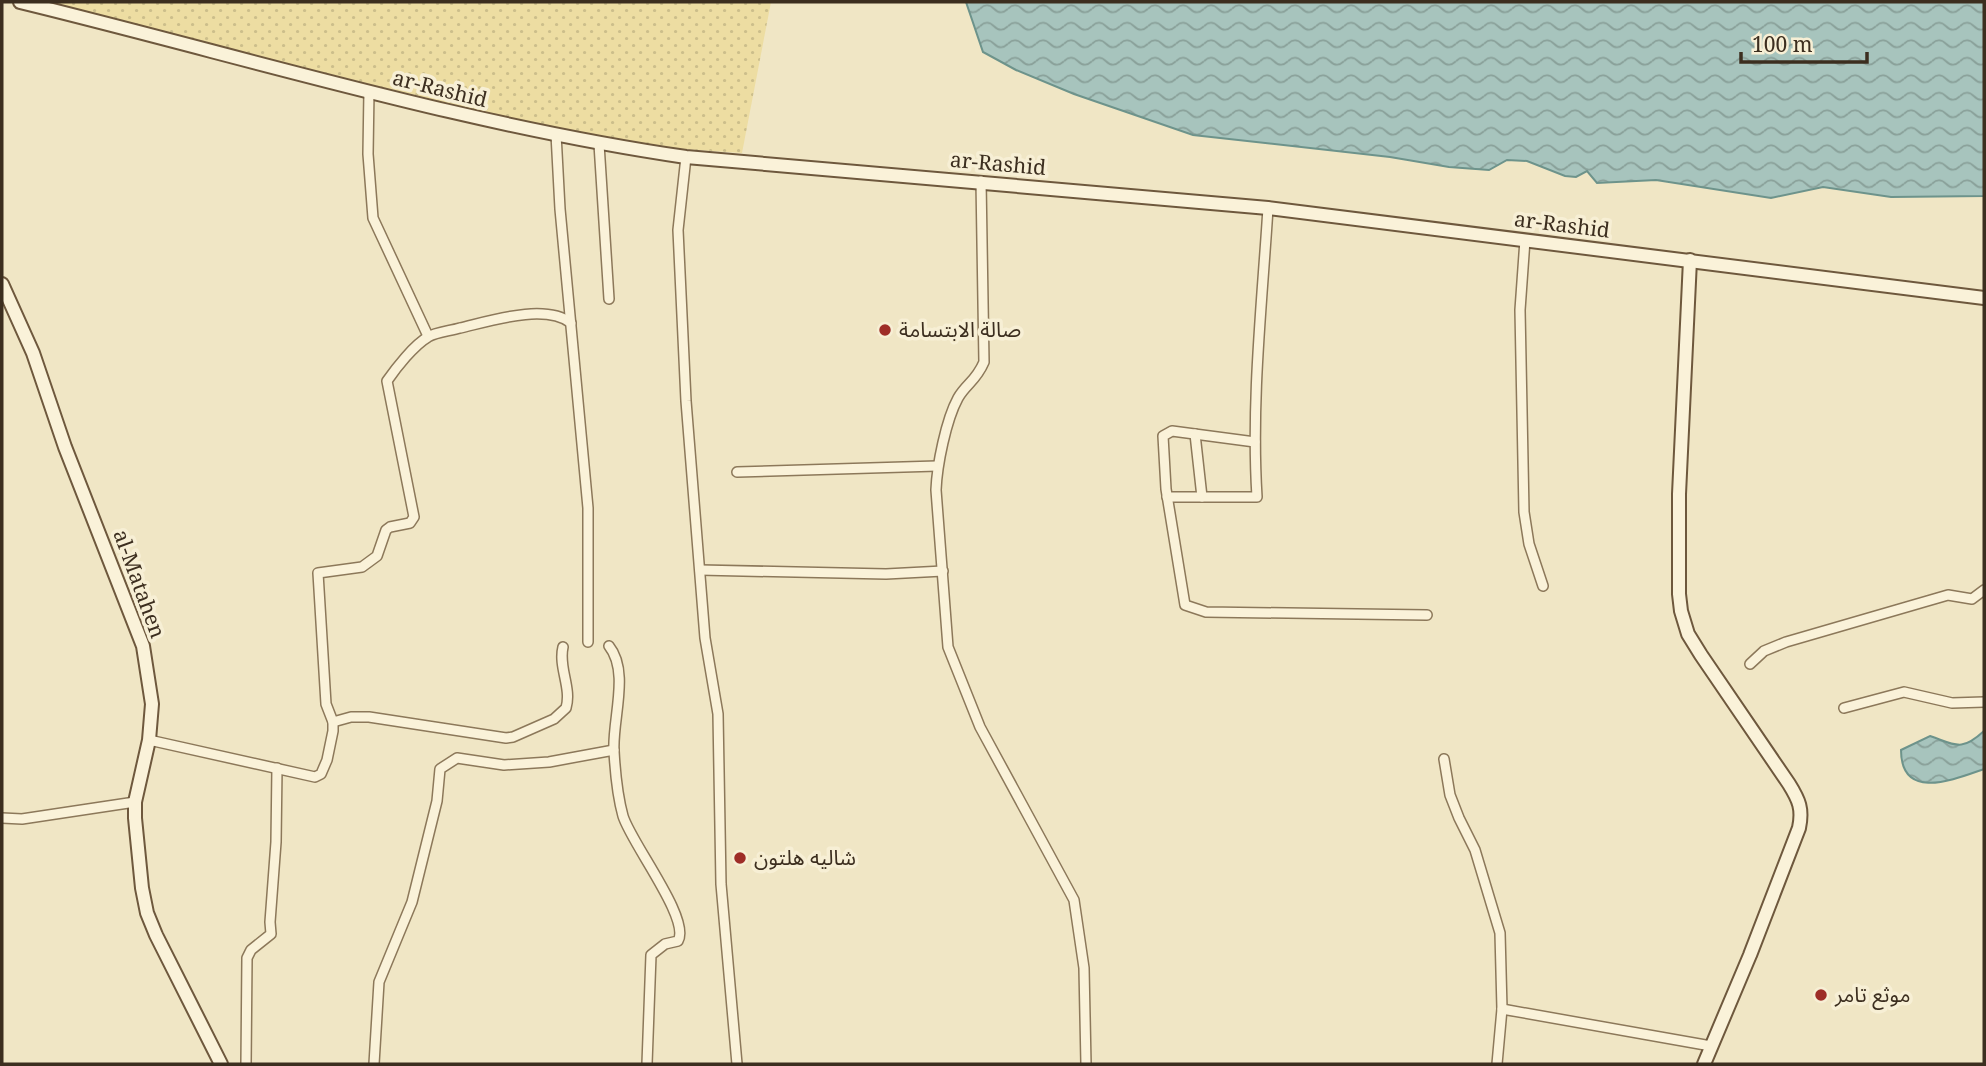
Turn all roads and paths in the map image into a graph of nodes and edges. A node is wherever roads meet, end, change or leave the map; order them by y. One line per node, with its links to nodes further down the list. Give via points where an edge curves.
1 (20, 2): 2 (main road, ar-Rashid)
2 (369, 91): 3 (main road, ar-Rashid, via 461,116); 14 (street, via 373,218)
3 (556, 134): 4 (main road, ar-Rashid); 13 (street)
4 (599, 144): 5 (main road, ar-Rashid); 12 (street)
5 (686, 157): 6 (main road, ar-Rashid); 21 (street, via 678,230)
6 (981, 181): 7 (main road, ar-Rashid); 17 (street, via 984,362 957,399)
7 (1268, 208): 8 (main road, ar-Rashid); 16 (street)
8 (1525, 240): 9 (main road, ar-Rashid); 23 (street, via 1520,310 1524,512)
9 (1690, 260): 11 (main road, ar-Rashid); 40 (main road, via 1679,496 1681,611 1700,655 1789,784 1802,813)
10 (2, 285): 33 (main road, al-Matahen, via 33,353 65,447 139,631 152,704)
11 (1984, 298)
12 (609, 299)
13 (571, 323): 14 (street, via 557,315 530,314); 26 (street, via 588,508)
14 (428, 336): 32 (street, via 387,381 412,521 386,530 377,556 362,567 318,573 326,704)
15 (1195, 435): 16 (street); 19 (street, via 1169,431 1163,436); 20 (street)
16 (1255, 442): 20 (street, via 1257,497)
17 (937, 466): 18 (street); 22 (street)
18 (737, 472)
19 (1167, 497): 20 (street); 25 (street, via 1185,605 1206,612)
20 (1202, 497)
21 (700, 570): 22 (street, via 886,575); 45 (street, via 718,714 721,884)
22 (943, 571): 46 (street, via 948,647 980,727 1074,900 1084,968)
23 (1543, 586)
24 (1984, 590): 29 (street, via 1972,599 1948,595 1786,642 1764,651)
25 (1427, 615)
26 (588, 642)
27 (609, 646): 34 (street, via 617,656 619,675)
28 (563, 647): 32 (street, via 566,708 554,719 513,737 369,717)
29 (1750, 664)
30 (1984, 702): 31 (street, via 1952,702 1904,692)
31 (1844, 709)
32 (333, 722): 36 (street, via 321,774 315,777)
33 (149, 740): 36 (street); 37 (main road, al-Matahen)
34 (614, 750): 43 (street, via 504,765 457,758 440,769 437,801 412,902 379,982); 44 (street, via 623,816 681,928 678,941 650,955)
35 (1444, 759): 39 (street, via 1450,795 1475,850 1500,933)
36 (277, 768): 42 (street, via 271,934 247,958)
37 (135, 802): 38 (street); 41 (main road, al-Matahen, via 138,863 147,913)
38 (2, 818)
39 (1502, 1009): 40 (street); 47 (street)
40 (1711, 1046): 48 (main road)
41 (221, 1064)
42 (246, 1064)
43 (374, 1064)
44 (647, 1064)
45 (737, 1064)
46 (1086, 1064)
47 (1497, 1064)
48 (1704, 1064)

